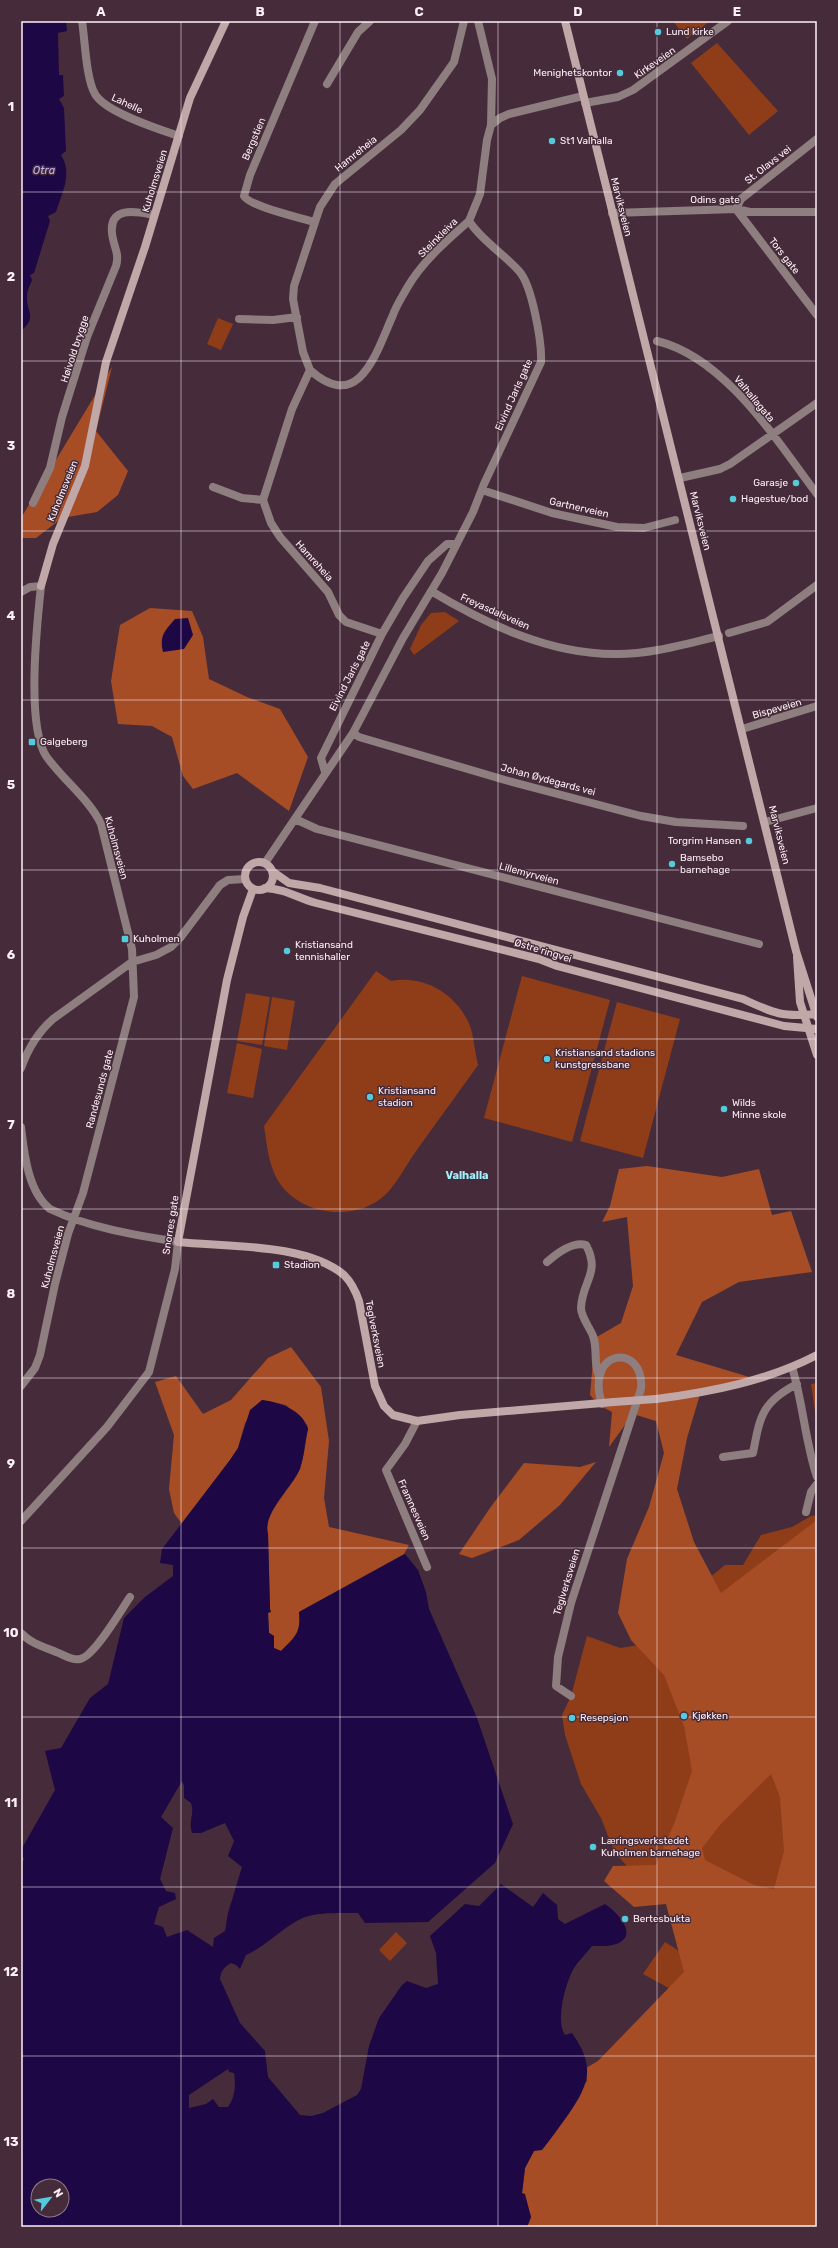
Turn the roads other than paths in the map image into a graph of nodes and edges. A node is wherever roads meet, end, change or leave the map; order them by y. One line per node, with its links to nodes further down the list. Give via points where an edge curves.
1 (82, 21): 12 (street, Lahelle, via 90,79 100,100 117,112)
2 (226, 21): 12 (street, Kuholmsveien, via 190,98)
3 (315, 21): 19 (street, Bergstien, via 250,175 244,196 257,205)
4 (370, 21): 9 (street, via 358,32)
5 (463, 21): 19 (street, Hamreheia, via 454,62 428,100 401,130 336,184 320,207)
6 (478, 21): 11 (street, Steinkleiva, via 492,79)
7 (565, 21): 10 (street, Marviksveien)
8 (728, 21): 10 (street, Kirkeveien, via 634,90 618,97)
9 (327, 84)
10 (584, 100): 11 (street, via 509,114); 16 (street, Marviksveien)
11 (491, 125): 18 (street, Steinkleiva, via 480,194)
12 (179, 136): 17 (street, Kuholmsveien)
13 (817, 139): 14 (street, St. Olavs vei, via 741,199)
14 (736, 209): 15 (street, Odins gate, via 750,212); 16 (street, Odins gate); 20 (street, Tors gate)
15 (817, 212)
16 (612, 213): 27 (street, Marviksveien)
17 (154, 215): 32 (street, Høivold brygge, via 127,211 119,214 113,223 112,233 118,254 116,266 87,337 62,417 50,468); 36 (street, Kuholmsveien, via 131,293 106,362 85,466 53,544)
18 (468, 221): 24 (street, Steinkleiva, via 435,252 407,288 373,362 361,377 344,385 336,384 318,377); 29 (street, Eivind Jarls gate, via 520,272 531,301 542,348 541,362 536,375)
19 (314, 222): 21 (street, Hamreheia, via 294,286)
20 (817, 315)
21 (297, 317): 22 (street, via 273,320); 24 (street, Hamreheia, via 303,352)
22 (239, 319)
23 (657, 341): 26 (street, Valhallagata, via 681,349 723,377)
24 (310, 370): 31 (street, via 292,409)
25 (817, 403): 26 (street)
26 (772, 436): 27 (street, via 720,469); 30 (street, Valhallagata)
27 (680, 478): 41 (street, Marviksveien)
28 (213, 487): 31 (street, via 242,498)
29 (482, 490): 33 (street, Gartnerveien, via 552,513 617,527 644,528); 34 (street, Eivind Jarls gate)
30 (817, 494)
31 (263, 500): 40 (street, Hamreheia, via 271,523 280,537 328,592 339,616 346,622)
32 (33, 503)
33 (675, 520)
34 (456, 544): 37 (street, Eivind Jarls gate); 40 (street, Eivind Jarls gate, via 447,544 428,561 414,579)
35 (817, 585): 39 (street, via 767,622)
36 (41, 586): 38 (street, via 30,587); 57 (street, Kuholmsveien, via 35,660 38,731 45,754 60,776 96,814 101,824 132,949)
37 (431, 591): 41 (street, Freyasdalsveien, via 492,624 529,638 584,652 617,654 650,651); 44 (street, Eivind Jarls gate)
38 (21, 592)
39 (730, 633)
40 (382, 634): 45 (street, Eivind Jarls gate, via 321,758)
41 (719, 636): 43 (street, Marviksveien)
42 (817, 706): 43 (street, Bispeveien)
43 (742, 729): 48 (street, Marviksveien)
44 (353, 733): 45 (street, Eivind Jarls gate); 49 (street, Johan Øydegards vei, via 359,737 448,763 641,816 676,822)
45 (325, 772): 47 (street, Eivind Jarls gate)
46 (817, 808): 48 (street)
47 (295, 819): 50 (street, Eivind Jarls gate); 55 (street, Lillemyrveien, via 325,831)
48 (765, 822): 56 (street, Marviksveien)
49 (743, 826)
50 (265, 863): 51 (street); 52 (street, via 250,865)
51 (272, 871): 53 (street, via 272,880); 58 (street, Østre ringvei, via 289,883 320,888 736,997 775,1014)
52 (245, 879): 54 (street); 57 (street, via 228,880 220,885 171,947 156,955)
53 (265, 888): 54 (street); 60 (street, Østre ringvei, via 284,890 304,900 539,958 557,966 784,1026)
54 (253, 889): 66 (street, Snorres gate, via 227,980)
55 (759, 944)
56 (796, 951): 58 (street, Marviksveien); 59 (street, Marviksveien)
57 (132, 962): 63 (street, via 43,1028); 65 (street, Randesunds gate, via 134,997 83,1193)
58 (803, 1015): 59 (street, Østre ringvei); 60 (street, Marviksveien)
59 (817, 1015)
60 (808, 1029): 61 (street, Østre ringvei); 62 (street, Marviksveien)
61 (817, 1029)
62 (817, 1055)
63 (21, 1068)
64 (21, 1127): 65 (street, Kuholmsveien, via 31,1179 37,1196 50,1209)
65 (74, 1218): 66 (street, Teglverksveien, via 132,1234); 72 (street, Kuholmsveien, via 55,1284 40,1355 35,1368)
66 (178, 1242): 74 (street, Teglverksveien, via 267,1248 312,1259 336,1269 351,1284 359,1301 372,1373 379,1396 388,1412); 79 (street, Snorres gate, via 175,1269 148,1372 107,1427)
67 (547, 1262): 70 (street, via 568,1248 578,1244 586,1245 593,1261 581,1309 597,1350 596,1368)
68 (817, 1355): 69 (street, Teglverksveien)
69 (792, 1367): 71 (street); 73 (street, Teglverksveien, bridge, via 720,1389)
70 (599, 1376): 73 (street, via 598,1386); 83 (street, Teglverksveien, via 608,1361 626,1358 639,1370 641,1384 564,1627 558,1656 556,1686)
71 (797, 1384): 75 (street, via 775,1396 768,1406 760,1420 753,1453); 76 (street)
72 (21, 1386)
73 (602, 1404): 74 (street, Teglverksveien, via 460,1415)
74 (417, 1421): 80 (street, Framnesveien, via 405,1444 386,1470)
75 (723, 1457)
76 (817, 1477)
77 (817, 1484): 78 (street, via 811,1492)
78 (806, 1512)
79 (21, 1521)
80 (428, 1567)
81 (130, 1597): 82 (street, via 93,1650 81,1659 76,1660 47,1648)
82 (21, 1634)
83 (570, 1696)

